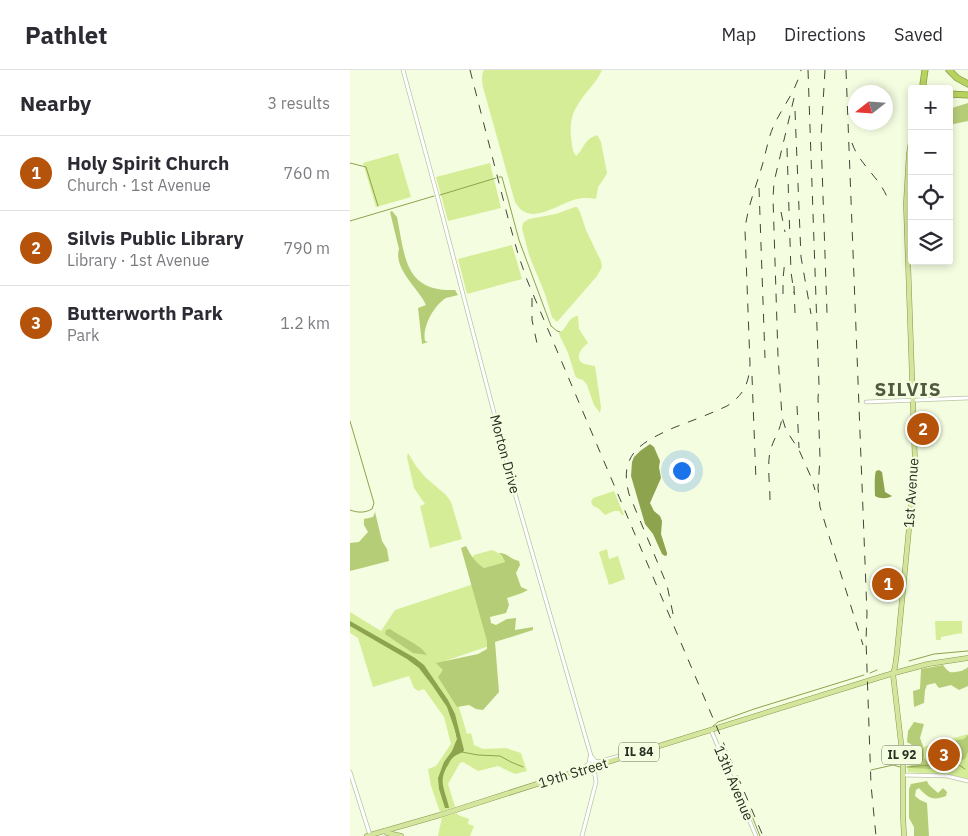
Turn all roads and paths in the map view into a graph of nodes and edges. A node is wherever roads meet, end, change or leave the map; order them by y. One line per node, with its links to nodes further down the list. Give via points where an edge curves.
1 (403, 70): 18 (street, Morton Drive, via 516,497)
2 (925, 70): 5 (main road); 6 (highway)
3 (949, 70): 4 (highway)
4 (968, 84)
5 (921, 85)
6 (923, 85)
7 (953, 94): 8 (highway)
8 (968, 95)
9 (908, 175): 11 (main road, 1st Avenue, via 906,204)
10 (968, 398): 11 (street)
11 (913, 400): 12 (street); 13 (main road, 1st Avenue, via 914,477)
12 (866, 402)
13 (896, 658): 15 (main road, via 902,668); 16 (main road, 1st Avenue)
14 (968, 658): 15 (main road)
15 (928, 664): 16 (main road, 19th Street)
16 (893, 674): 17 (main road, 19th Street / IL 84); 24 (main road, IL 92)
17 (711, 730): 19 (main road, 19th Street / IL 84); 34 (street, 13th Avenue)
18 (590, 754): 19 (street, via 598,762); 21 (street, Morton Drive); 22 (street, via 589,763)
19 (631, 755): 20 (main road, 19th Street / IL 84)
20 (604, 763): 21 (main road, 19th Street / IL 84); 28 (street, via 598,770)
21 (593, 766): 22 (main road, 19th Street / IL 84); 25 (street, Morton Drive)
22 (582, 769): 26 (main road, 19th Street / IL 84)
23 (350, 772): 31 (street)
24 (904, 775): 27 (street, via 947,776); 35 (main road, IL 92)
25 (596, 776): 26 (street, via 589,770); 28 (street, Morton Drive)
26 (558, 778): 29 (main road, 19th Street / IL 84)
27 (968, 781)
28 (596, 782): 33 (street, Morton Drive)
29 (394, 828): 30 (main road, 19th Street / IL 84); 32 (main road)
30 (385, 831): 31 (main road, 19th Street / IL 84); 32 (main road)
31 (369, 836)
32 (400, 836)
33 (582, 836)
34 (756, 836)
35 (904, 836)

